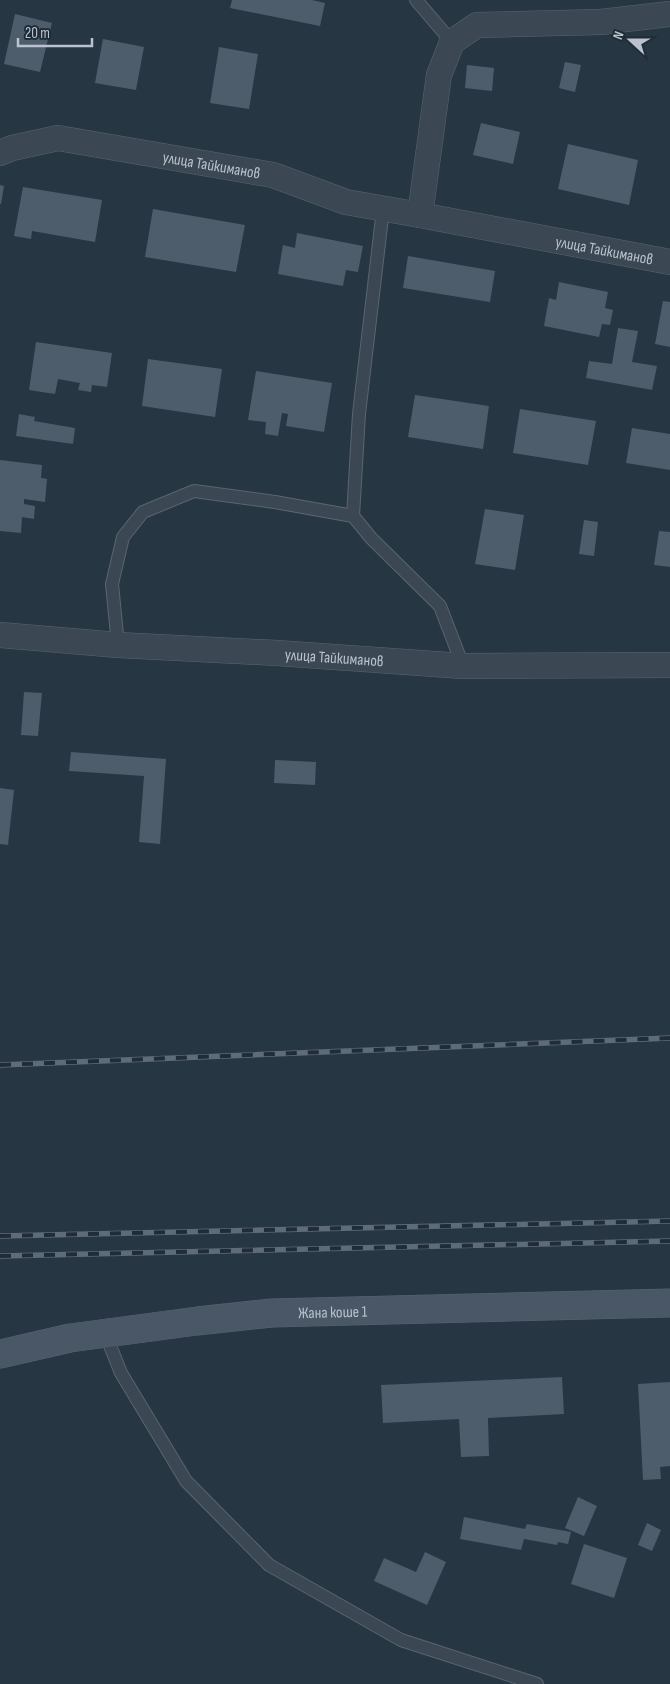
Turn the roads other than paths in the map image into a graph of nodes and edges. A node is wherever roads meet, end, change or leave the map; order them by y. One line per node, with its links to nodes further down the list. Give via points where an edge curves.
1 (416, 0): 3 (lane)
2 (670, 14): 3 (street, via 601,22 477,25)
3 (452, 42): 6 (street, via 439,75)
4 (0, 153): 5 (street, улица Тайкиманов, via 58,138 273,175 346,202)
5 (383, 209): 6 (street, улица Тайкиманов); 8 (lane, via 359,414)
6 (420, 215): 7 (street, улица Тайкиманов)
7 (670, 262)
8 (353, 516): 10 (lane, via 194,490 143,512 123,537 112,584); 12 (lane, via 440,606)
9 (0, 635): 10 (street, улица Тайкиманов)
10 (118, 645): 12 (street, улица Тайкиманов)
11 (670, 665): 12 (street, улица Тайкиманов)
12 (463, 666)
13 (670, 1303): 14 (street, Жана коше 1, via 272,1313)
14 (106, 1334): 15 (street, Жана коше 1, via 70,1338); 16 (lane, via 121,1373 186,1481 269,1565 401,1640)
15 (0, 1354)
16 (537, 1684)

